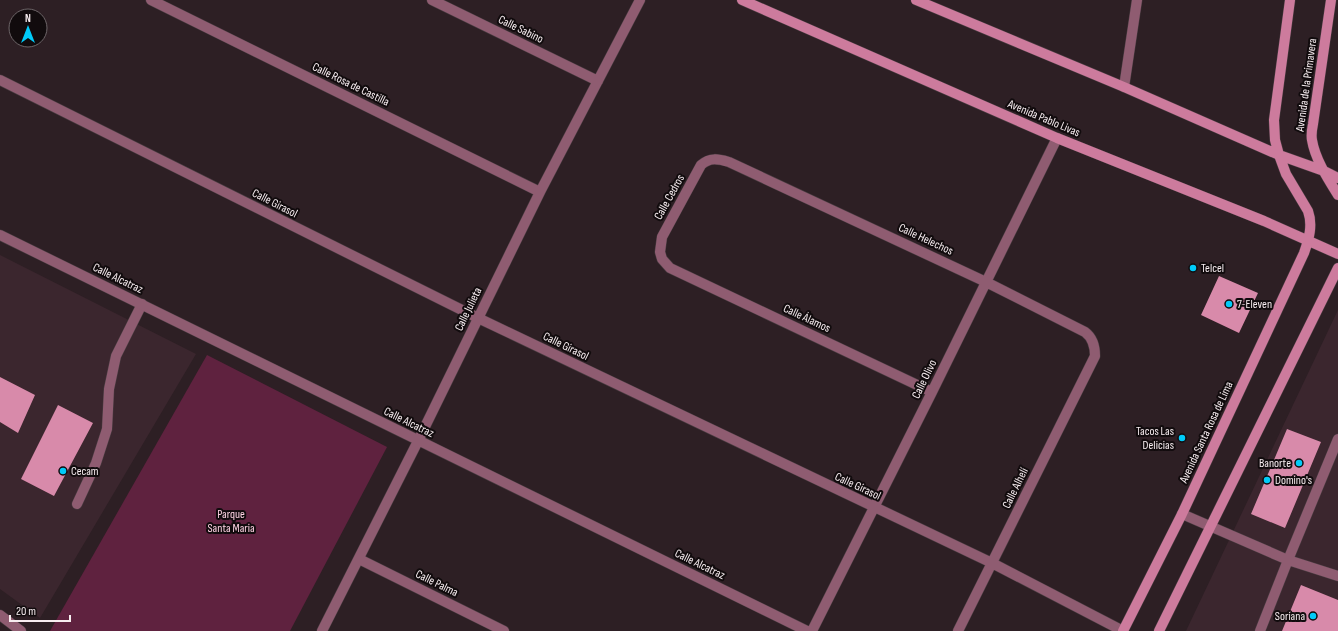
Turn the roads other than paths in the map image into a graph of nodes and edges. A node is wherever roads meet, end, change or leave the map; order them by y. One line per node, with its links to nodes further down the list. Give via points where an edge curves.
1 (151, 0): 17 (street, Calle Rosa de Castilla)
2 (432, 0): 10 (street, Calle Sabino)
3 (640, 0): 10 (street, Calle Julieta)
4 (742, 0): 12 (street, Avenida Pablo Livas)
5 (916, 0): 11 (street)
6 (1137, 0): 11 (street)
7 (1290, 0): 13 (street, Avenida de la Primavera, via 1274,120)
8 (1331, 0): 15 (street, Avenida de la Primavera, via 1312,124 1312,139)
9 (0, 80): 26 (street, Calle Girasol)
10 (598, 81): 17 (street, Calle Julieta)
11 (1124, 87): 13 (street)
12 (1057, 138): 20 (street, Avenida Pablo Livas, via 1264,221); 24 (street, Calle Olivo)
13 (1279, 155): 15 (street); 20 (street, Avenida de la Primavera, via 1286,174 1308,211 1311,225)
14 (729, 162): 22 (street, Calle Cedros, via 712,159 701,165 662,237 660,252 662,259); 24 (street, Calle Helechos)
15 (1324, 171): 16 (street); 18 (street, Avenida de la Primavera)
16 (1338, 178)
17 (540, 192): 26 (street, Calle Julieta)
18 (1338, 195)
19 (0, 235): 25 (street, Calle Alcatraz)
20 (1308, 242): 21 (street, Avenida Pablo Livas); 33 (street, Avenida Santa Rosa de Lima)
21 (1338, 254)
22 (670, 268): 28 (street, Calle Álamos)
23 (1338, 268): 34 (street)
24 (986, 282): 27 (street, Calle Helechos, via 1086,332 1094,343); 28 (street, Calle Olivo)
25 (142, 304): 30 (street, Calle Alcatraz); 31 (street, via 116,356 109,389 107,429 96,463)
26 (478, 318): 30 (street, Calle Julieta); 32 (street, Calle Girasol)
27 (1095, 356): 37 (street, Calle Alhelí)
28 (932, 392): 32 (street, Calle Olivo)
29 (1338, 439): 36 (street)
30 (418, 441): 35 (street, Calle Julieta); 43 (street, Calle Alcatraz)
31 (77, 504)
32 (874, 508): 37 (street, Calle Girasol); 44 (street, Calle Olivo)
33 (1182, 514): 34 (street); 46 (street, Avenida Santa Rosa de Lima)
34 (1211, 527): 36 (street); 47 (street)
35 (359, 559): 41 (street, Calle Julieta); 42 (street, Calle Palma)
36 (1288, 560): 38 (street); 48 (street)
37 (992, 563): 45 (street, Calle Alhelí); 46 (street, Calle Girasol)
38 (1338, 576)
39 (0, 616): 40 (street)
40 (21, 631)
41 (322, 631)
42 (504, 631)
43 (807, 631)
44 (812, 631)
45 (958, 631)
46 (1123, 631)
47 (1159, 631)
48 (1260, 631)

